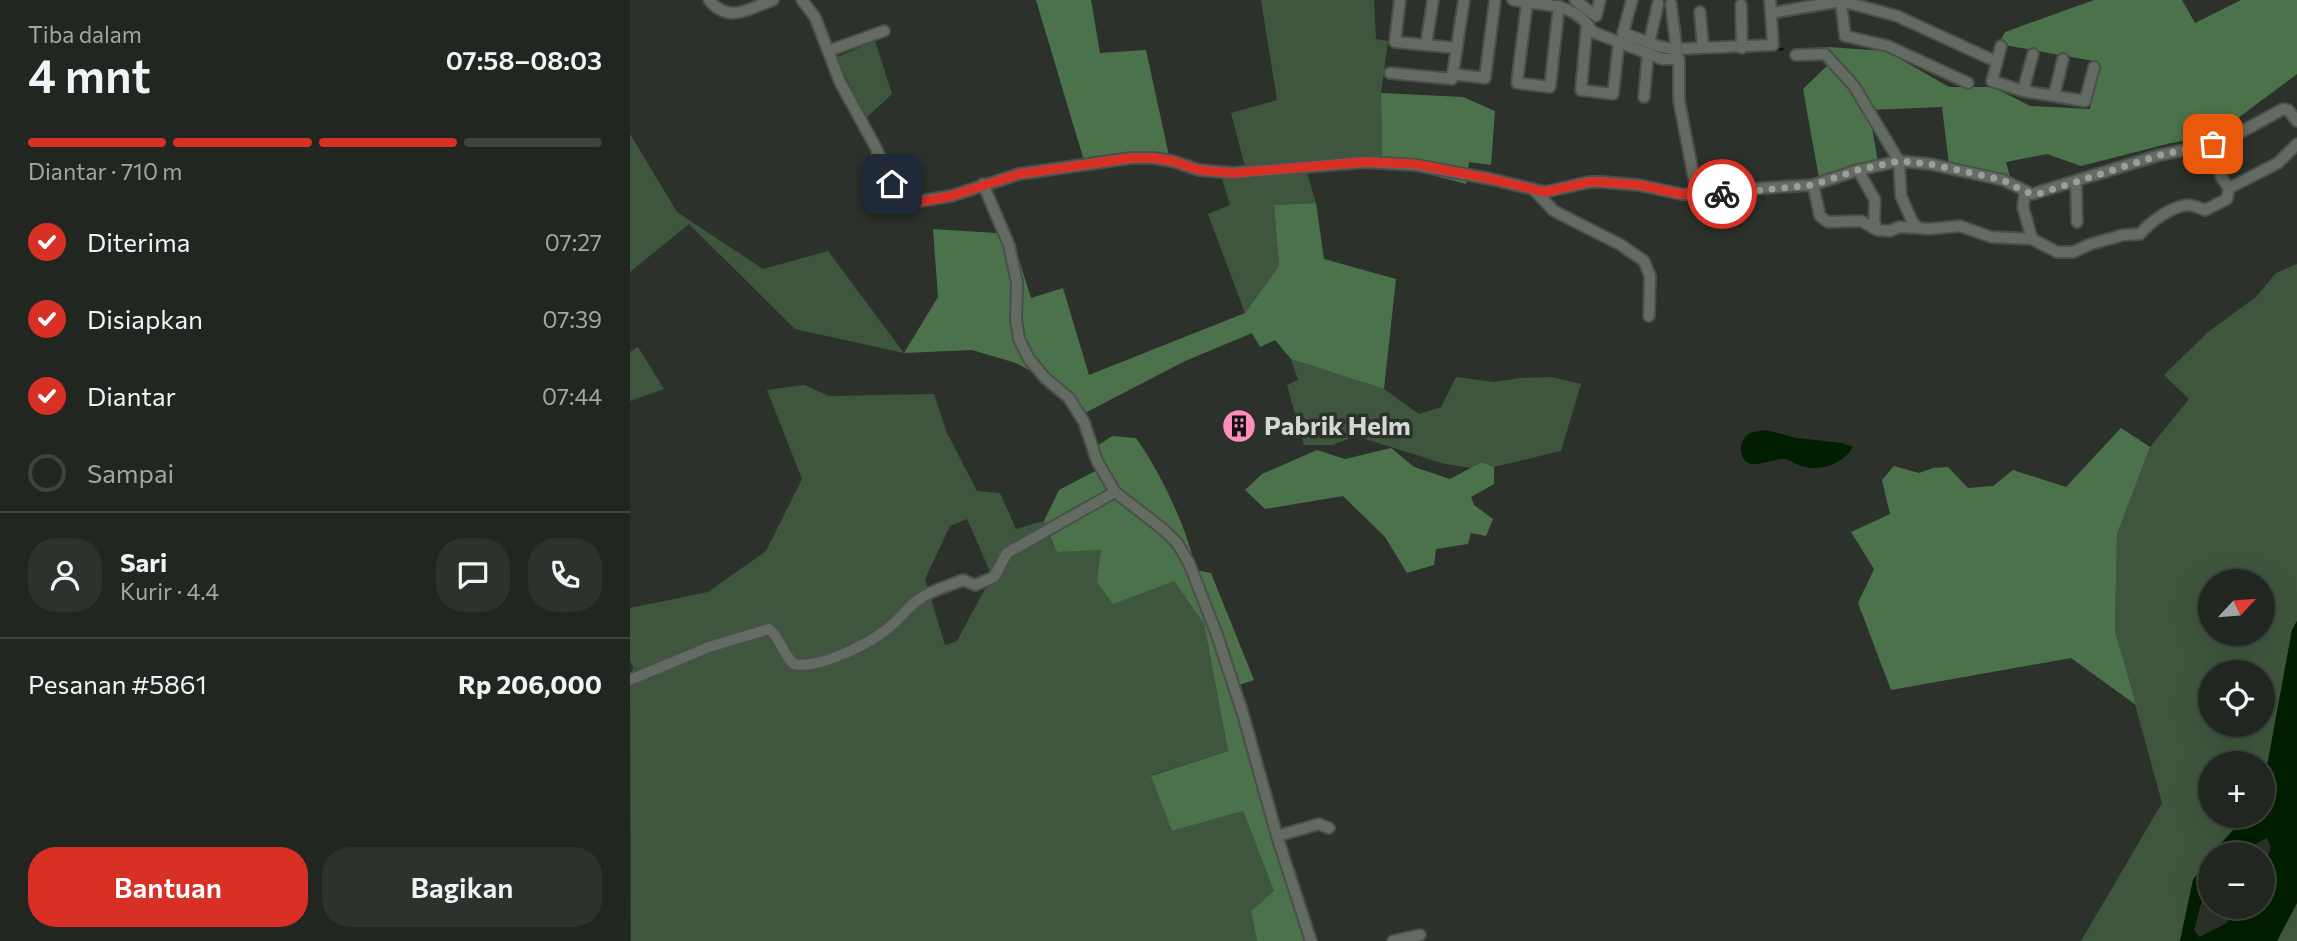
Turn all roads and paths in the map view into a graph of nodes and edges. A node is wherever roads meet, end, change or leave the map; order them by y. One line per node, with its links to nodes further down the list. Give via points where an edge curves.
1 (709, 0): 2 (street, via 730,14)
2 (773, 0)
3 (802, 0): 30 (street, via 815,17)
4 (1400, 0): 24 (street, via 1395,42)
5 (1433, 0): 24 (street)
6 (1464, 0): 27 (street)
7 (1495, 0): 38 (street, via 1485,78)
8 (1513, 0): 14 (street)
9 (1575, 0): 21 (street)
10 (1600, 0): 21 (street)
11 (1632, 0): 23 (street)
12 (1770, 0): 20 (street)
13 (1841, 1): 20 (street); 35 (street, via 1897,16); 39 (street, via 1844,36 1888,46)
14 (1527, 3): 18 (street); 18 (street, via 1517,83 1550,87)
15 (1658, 4): 28 (street)
16 (1671, 4): 31 (street)
17 (1741, 5): 29 (street)
18 (1559, 6): 21 (street)
19 (1700, 12): 26 (street)
20 (1771, 13): 29 (street, via 1773,46)
21 (1591, 19): 23 (street, via 1593,32); 23 (street, via 1581,90 1613,94)
22 (884, 31): 30 (street)
23 (1621, 37): 28 (street)
24 (1426, 45): 27 (street)
25 (2001, 46): 35 (street)
26 (1703, 47): 29 (street); 31 (street)
27 (1457, 48): 38 (street)
28 (1648, 48): 31 (street, via 1662,59); 42 (street)
29 (1742, 48)
30 (828, 51): 49 (street, via 900,196 925,201)
31 (1677, 54): 54 (street, via 1679,102)
32 (2032, 54): 40 (street)
33 (1796, 55): 46 (street, via 1825,54 1854,86)
34 (2063, 59): 41 (street)
35 (1997, 62): 40 (street, via 1992,81)
36 (2094, 67): 41 (street, via 2085,101)
37 (1390, 74): 38 (street, via 1452,79)
38 (1452, 74)
39 (1968, 83)
40 (2023, 91): 41 (street)
41 (2054, 96)
42 (1644, 97)
43 (2297, 121): 44 (street, via 2283,109)
44 (2213, 144): 48 (street); 51 (street, via 2221,177)
45 (2297, 144): 51 (street, via 2278,163)
46 (1899, 161): 47 (street); 53 (street, via 2003,180); 56 (street, via 1901,196)
47 (1858, 170): 50 (street); 57 (street, via 1875,200)
48 (2076, 181): 53 (street, via 2038,194); 55 (street)
49 (983, 184): 52 (street, via 1019,174 1154,158 1233,173 1365,162 1415,164); 60 (street, via 1009,245 1017,283 1019,340 1045,378 1069,398)
50 (1813, 185): 54 (street); 57 (street, via 1820,216 1828,222 1861,221)
51 (2229, 188): 58 (street, via 2227,199 2205,210 2181,206 2148,224 2140,234 2073,252 2057,252)
52 (1534, 191): 54 (street, via 1602,182); 59 (street, via 1554,211 1644,261 1650,276)
53 (2025, 192): 58 (street, via 2023,207)
54 (1698, 194)
55 (2077, 222)
56 (1918, 228): 57 (street); 58 (street, via 1959,226 1991,237)
57 (1877, 230)
58 (2032, 239)
59 (1649, 316)
60 (1115, 492): 61 (street, via 1007,553 994,577 975,585 963,580 927,594 893,625 858,647 817,663 794,664 769,629 709,647); 63 (street, via 1164,530 1189,563 1230,674)
61 (630, 680)
62 (1329, 828): 63 (street, via 1319,824)
63 (1277, 836): 65 (street)
64 (1420, 935): 66 (street)
65 (1311, 941)
66 (1393, 941)

